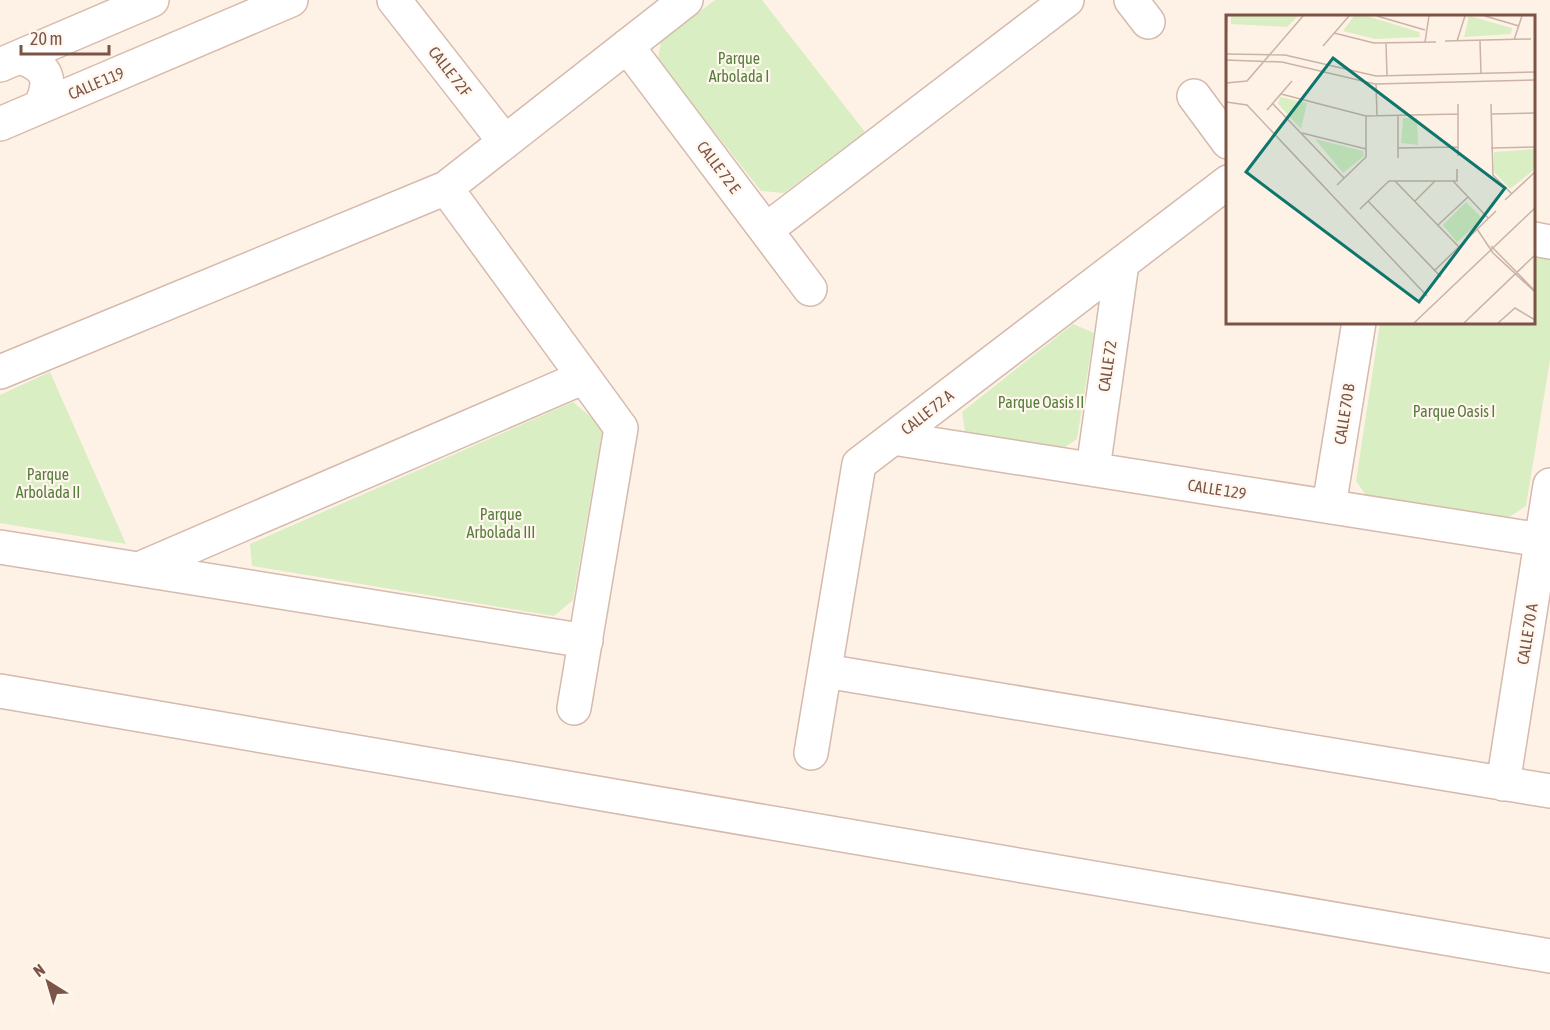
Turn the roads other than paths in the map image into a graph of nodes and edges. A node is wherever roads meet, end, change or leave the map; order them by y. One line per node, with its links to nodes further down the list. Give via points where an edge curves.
1 (152, 0): 6 (street)
2 (291, 0): 9 (street, CALLE 119)
3 (394, 0): 14 (street, CALLE 72F)
4 (686, 0): 7 (street)
5 (1067, 0): 17 (street)
6 (95, 24): 8 (street); 9 (street, via 87,42 89,55 97,65)
7 (627, 46): 14 (street); 17 (street, CALLE 72 E)
8 (10, 61): 11 (street, via 37,63 45,75 48,90)
9 (119, 73): 11 (street, CALLE 119)
10 (1194, 96): 13 (street)
11 (40, 107): 12 (street, CALLE 119)
12 (0, 124)
13 (1226, 141)
14 (506, 142): 16 (street)
15 (1225, 185): 20 (street, CALLE 72 A)
16 (446, 188): 23 (street); 24 (street)
17 (766, 230): 21 (street, CALLE 72 E)
18 (1535, 239): 19 (street)
19 (1550, 242)
20 (1122, 263): 25 (street, CALLE 72 A); 26 (street, CALLE 72)
21 (810, 289)
22 (1359, 324): 28 (street, CALLE 70 B)
23 (0, 372)
24 (584, 377): 31 (street); 32 (street, via 621,428)
25 (893, 438): 26 (street, CALLE 129); 33 (street, CALLE 72 A, via 859,464)
26 (1093, 469): 28 (street, CALLE 129)
27 (1550, 485): 29 (street, CALLE 70 A)
28 (1329, 506): 29 (street, CALLE 129)
29 (1541, 540): 37 (street, CALLE 70 A)
30 (0, 547): 31 (street)
31 (139, 569): 32 (street)
32 (586, 640): 35 (street)
33 (825, 671): 36 (street, CALLE 72 A); 37 (street)
34 (0, 691): 39 (street)
35 (574, 708)
36 (811, 753)
37 (1503, 784): 38 (street)
38 (1550, 791)
39 (1550, 956)

